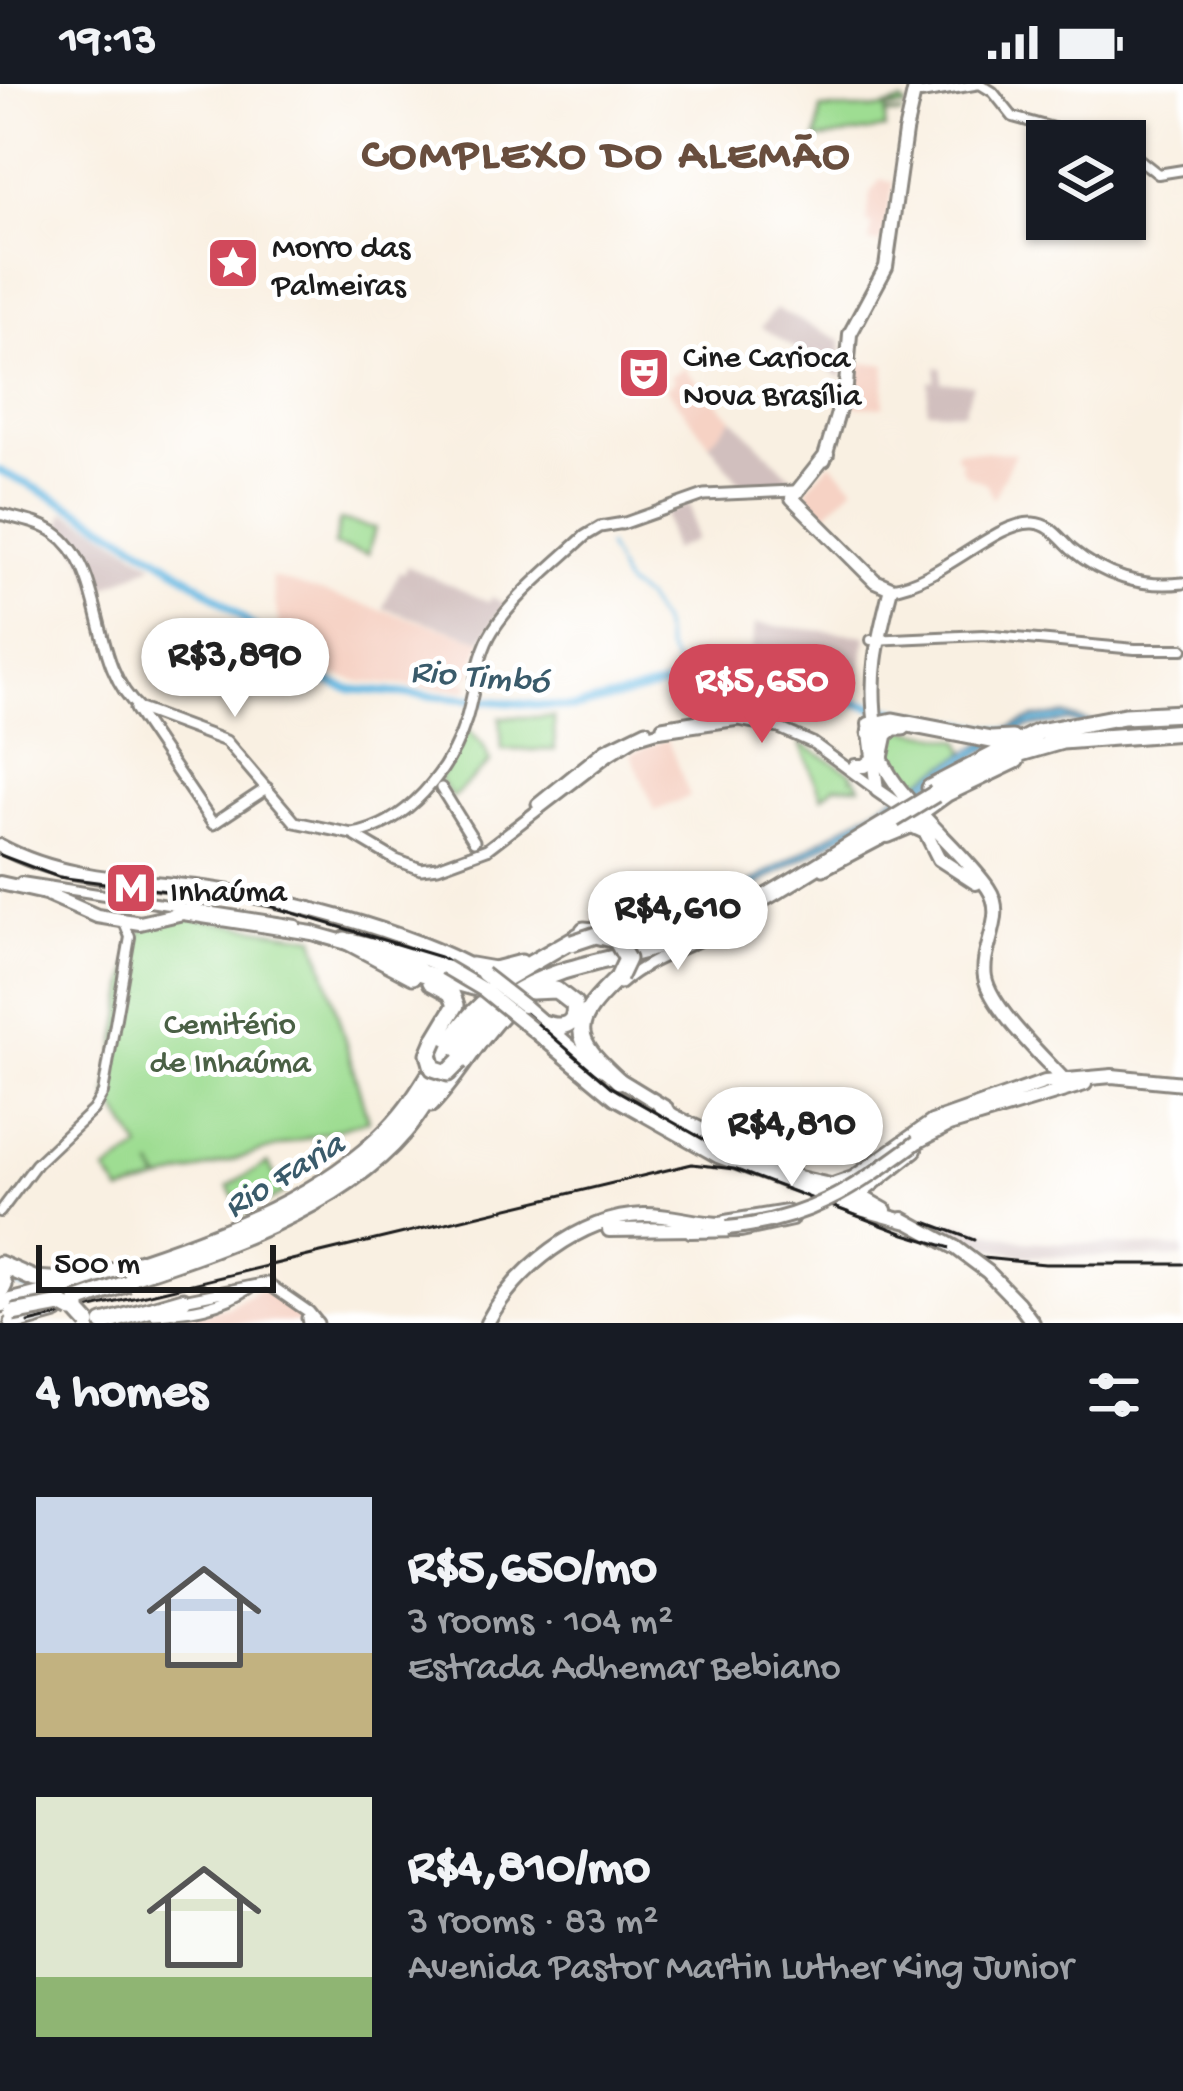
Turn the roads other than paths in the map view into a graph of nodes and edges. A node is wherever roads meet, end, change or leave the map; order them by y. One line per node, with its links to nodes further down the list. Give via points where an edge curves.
1 (919, 89): 2 (street, via 980,84); 5 (main road, via 907,105 886,267 850,334 847,383 827,454)
2 (1026, 121)
3 (1146, 164): 4 (street, via 1158,173)
4 (1183, 170)
5 (795, 496): 8 (main road); 18 (main road, via 704,495 584,538 495,627)
6 (0, 514): 13 (main road, via 46,527 72,550 110,665)
7 (1183, 583): 8 (main road, via 1124,579 1045,525 1028,523 938,573)
8 (888, 589): 9 (main road)
9 (873, 640): 10 (street, via 983,635); 11 (main road)
10 (1183, 650)
11 (871, 713): 16 (highway, via 983,739); 19 (main road)
12 (1183, 713): 15 (highway)
13 (148, 720): 23 (main road, via 226,741); 23 (main road, via 214,824)
14 (687, 724): 20 (main road, via 744,715 788,725); 21 (main road, via 621,743); 26 (main road, via 745,720 791,731)
15 (1093, 729): 16 (highway, via 1069,724); 17 (highway); 22 (highway)
16 (1038, 732): 22 (highway)
17 (1183, 733)
18 (461, 734): 24 (main road); 25 (main road)
19 (876, 764): 20 (main road); 22 (highway, via 893,727 951,735 967,746 967,758); 26 (main road)
20 (855, 766)
21 (567, 785): 29 (main road, via 492,840); 33 (main road)
22 (941, 786): 26 (highway, bridge); 26 (highway); 27 (main road)
23 (267, 788): 28 (main road, via 296,822)
24 (441, 788): 25 (main road); 29 (main road)
25 (424, 792): 28 (main road)
26 (899, 808): 27 (main road); 27 (main road, via 912,826); 37 (main road); 42 (highway)
27 (930, 828): 31 (main road); 32 (main road)
28 (370, 837): 33 (main road, via 422,869)
29 (474, 841): 33 (main road)
30 (0, 846): 46 (main road, via 74,873 271,900 416,942)
31 (954, 847): 32 (main road, via 953,859); 54 (main road, via 995,904 987,986)
32 (937, 856): 54 (main road, via 987,895 981,988)
33 (466, 857)
34 (3, 883): 35 (street); 38 (main road)
35 (79, 890): 36 (street); 38 (main road)
36 (160, 902): 40 (main road); 45 (street, via 382,944)
37 (757, 907): 42 (highway, via 721,927); 49 (main road, via 647,963)
38 (79, 908): 39 (main road)
39 (123, 920): 40 (main road); 43 (street)
40 (152, 920): 43 (street); 44 (main road, via 178,912)
41 (602, 929): 42 (highway); 45 (highway, via 490,989); 46 (highway, via 507,968)
42 (682, 935): 47 (highway, via 546,968)
43 (130, 937): 62 (street, via 100,1100)
44 (345, 940): 45 (highway)
45 (419, 967): 48 (main road, bridge, via 484,990); 50 (highway, bridge, via 456,1006 429,1054 433,1068 448,1073); 52 (highway, via 475,1001 457,993 458,1015)
46 (477, 970): 47 (main road, bridge)
47 (510, 999): 48 (main road); 48 (highway, via 547,988 573,1001 568,1025); 49 (highway, bridge, via 572,943 596,935 616,940 626,959); 50 (highway); 52 (highway, via 461,1023); 60 (highway, via 466,1036)
48 (537, 1026): 51 (main road); 55 (main road)
49 (580, 1028): 55 (highway, via 588,1052)
50 (483, 1029): 51 (main road, via 515,1023); 60 (highway, via 460,1073)
51 (562, 1062): 61 (main road, via 718,1156)
52 (429, 1075): 69 (highway, via 369,1148 289,1202)
53 (1129, 1077): 54 (main road); 56 (main road); 57 (main road)
54 (1054, 1080): 57 (main road); 58 (main road)
55 (619, 1081): 61 (main road, via 674,1117)
56 (1183, 1083)
57 (1018, 1102): 58 (main road)
58 (988, 1107): 59 (main road)
59 (952, 1120): 61 (main road); 65 (main road, bridge, via 825,1200)
60 (402, 1134): 67 (highway, via 302,1208)
61 (851, 1195): 80 (main road, bridge, via 974,1260)
62 (0, 1212)
63 (645, 1221): 64 (main road); 66 (main road); 84 (main road, via 601,1224 572,1237 504,1294)
64 (681, 1221): 65 (main road); 66 (street, via 794,1215 733,1233)
65 (727, 1226): 66 (main road)
66 (666, 1228)
67 (212, 1249): 70 (highway); 78 (highway)
68 (0, 1268): 69 (highway, via 52,1282); 72 (highway)
69 (105, 1274): 78 (highway)
70 (154, 1274): 78 (highway, via 99,1300); 81 (highway, bridge, via 80,1299 77,1309)
71 (255, 1284): 73 (main road); 74 (main road); 79 (main road, via 270,1284)
72 (0, 1293)
73 (217, 1293): 74 (main road, via 226,1296); 76 (main road)
74 (223, 1304): 76 (main road)
75 (72, 1310): 78 (highway, bridge, via 61,1304)
76 (178, 1311): 77 (highway)
77 (154, 1312): 82 (highway); 83 (main road)
78 (5, 1315)
79 (311, 1321)
80 (1032, 1322)
81 (88, 1323)
82 (103, 1323)
83 (117, 1323)
84 (491, 1323)

